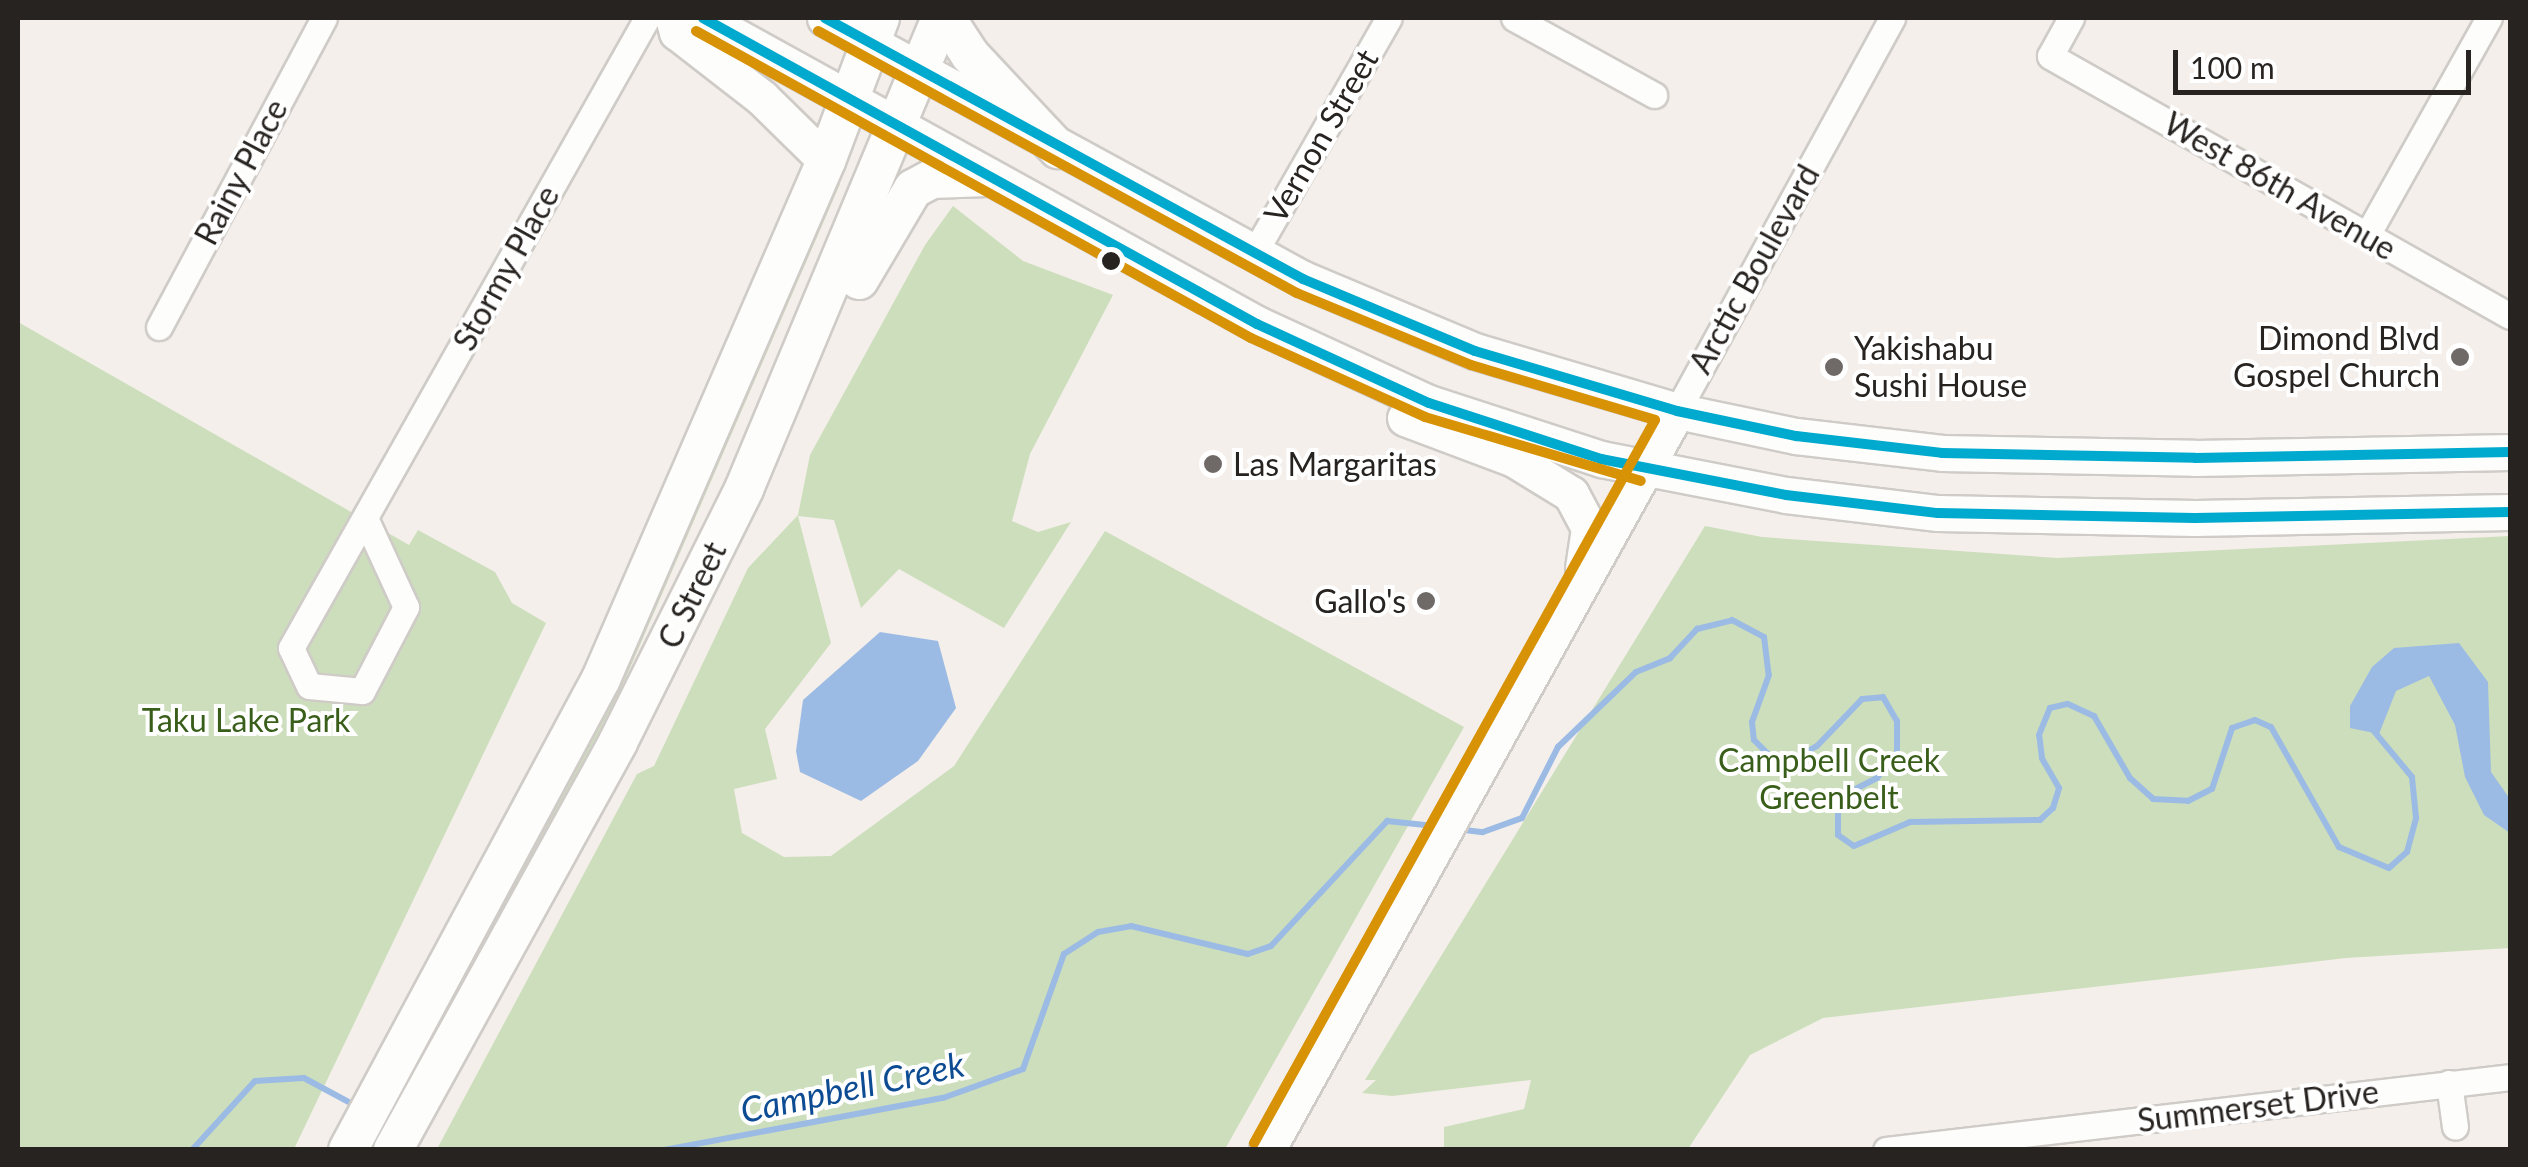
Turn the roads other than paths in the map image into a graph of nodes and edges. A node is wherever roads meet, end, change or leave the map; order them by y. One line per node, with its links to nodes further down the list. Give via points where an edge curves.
1 (324, 18): 24 (street, Rainy Place)
2 (647, 18): 29 (street, Stormy Place)
3 (673, 18): 18 (main road, via 676,32 762,98)
4 (703, 18): 15 (main road)
5 (825, 18): 12 (main road)
6 (943, 18): 13 (main road, C Street); 17 (main road)
7 (1389, 18): 21 (street, Vernon Street)
8 (1514, 18): 14 (street)
9 (1892, 18): 25 (street, Arctic Boulevard)
10 (2071, 18): 20 (street, West 86th Avenue, via 2050,56)
11 (2482, 20): 20 (street)
12 (876, 31): 13 (main road); 15 (main road, C Street)
13 (919, 71): 16 (main road, C Street); 17 (main road)
14 (1654, 95)
15 (850, 100): 16 (main road); 18 (main road, C Street)
16 (898, 128): 19 (main road); 30 (main road, C Street)
17 (1058, 149): 21 (main road)
18 (826, 161): 35 (main road, C Street, via 601,679)
19 (986, 177): 23 (main road); 30 (main road, via 932,178 906,197 876,246 759,498)
20 (2368, 236): 22 (street, West 86th Avenue)
21 (1253, 255): 25 (main road, via 1474,351)
22 (2510, 316)
23 (1257, 324): 27 (main road, via 1429,402); 31 (main road, via 1399,415 1551,476 1572,494 1589,528)
24 (159, 327)
25 (1677, 411): 26 (main road, via 1796,436 1942,453); 27 (main road, Arctic Boulevard)
26 (2510, 452)
27 (1645, 467): 28 (main road, via 1786,495 1938,513 2195,518); 31 (main road, Arctic Boulevard)
28 (2510, 512)
29 (365, 518): 29 (street, Stormy Place, via 406,606 362,691 309,686 292,648)
30 (708, 563): 36 (main road, C Street)
31 (1580, 583): 37 (main road, Arctic Boulevard)
32 (2510, 1077): 33 (street, Summerset Drive)
33 (2449, 1084): 34 (street); 38 (street, Summerset Drive)
34 (2455, 1127)
35 (348, 1150)
36 (393, 1150)
37 (1267, 1150)
38 (1886, 1150)

